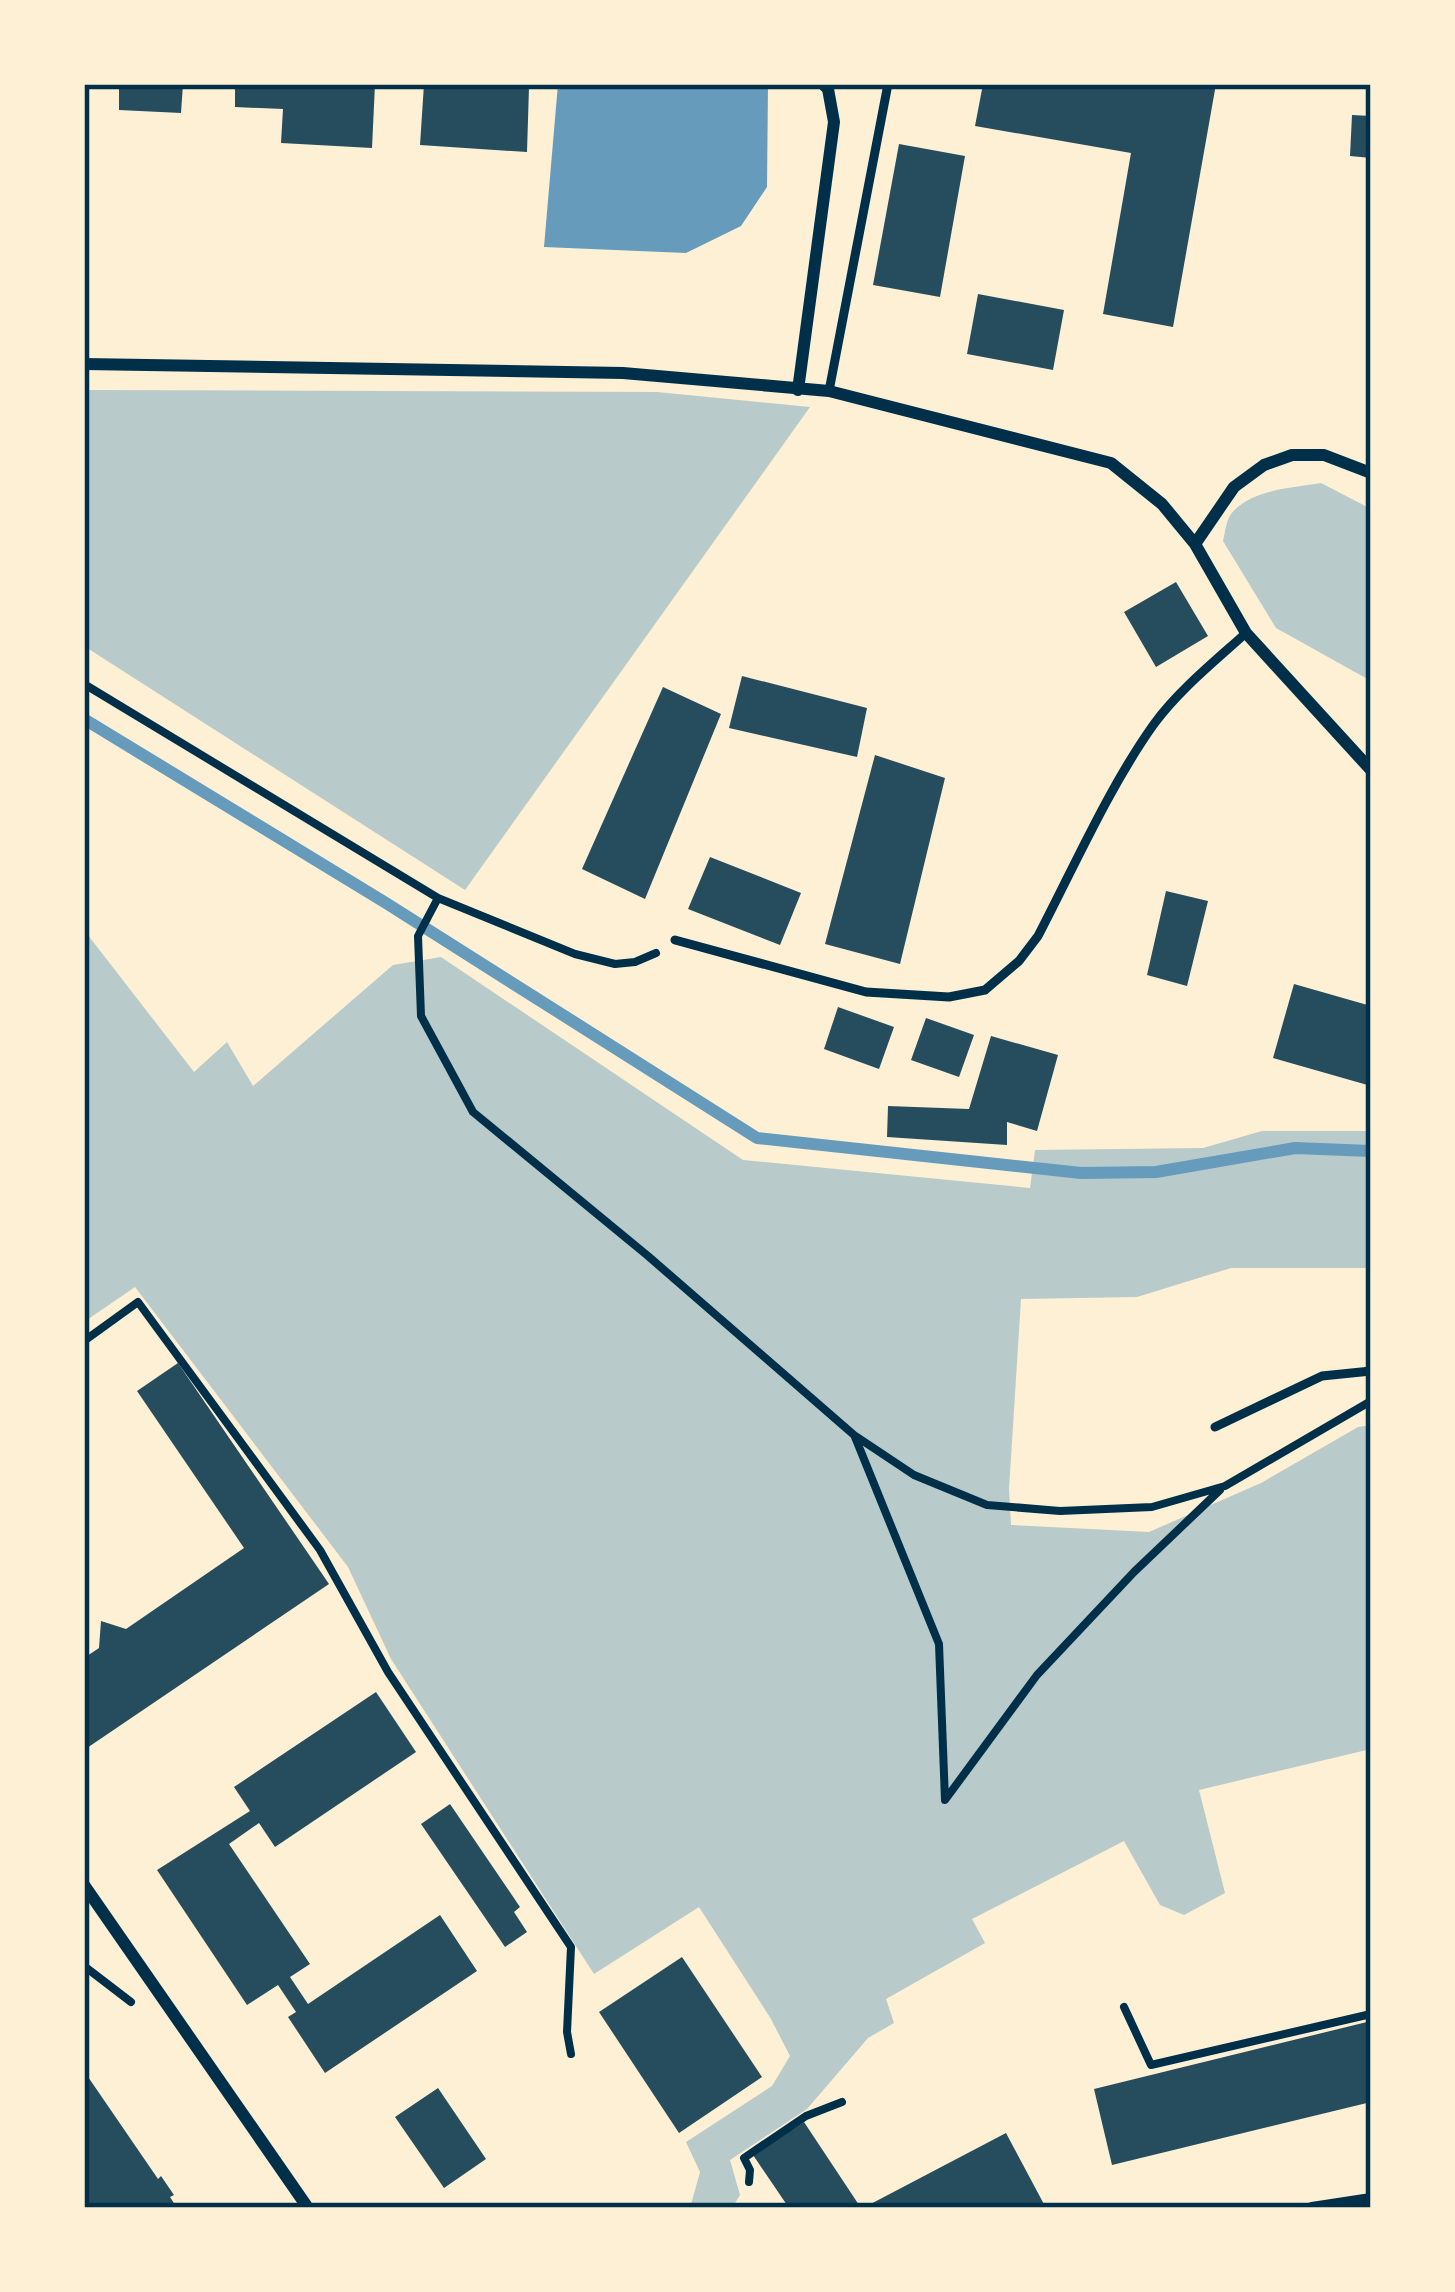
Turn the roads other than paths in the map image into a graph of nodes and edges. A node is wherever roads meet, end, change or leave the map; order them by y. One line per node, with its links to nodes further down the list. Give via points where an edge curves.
1 (823, 84): 4 (street, via 834,122)
2 (887, 84): 5 (lane)
3 (84, 364): 4 (street, via 623,373)
4 (798, 390): 5 (street)
5 (829, 391): 7 (street, via 1111,463)
6 (1371, 473): 7 (street, via 1324,455 1264,465 1234,487)
7 (1195, 544): 8 (street)
8 (1246, 633): 9 (street); 10 (lane, via 1156,722 1038,936 985,990 949,997 866,992)
9 (1371, 770)
10 (675, 940)
11 (1371, 1371): 12 (lane, via 1322,1376)
12 (1214, 1427)
13 (84, 1885): 15 (street)
14 (1371, 2199): 16 (street)
15 (308, 2208)
16 (1312, 2208)

